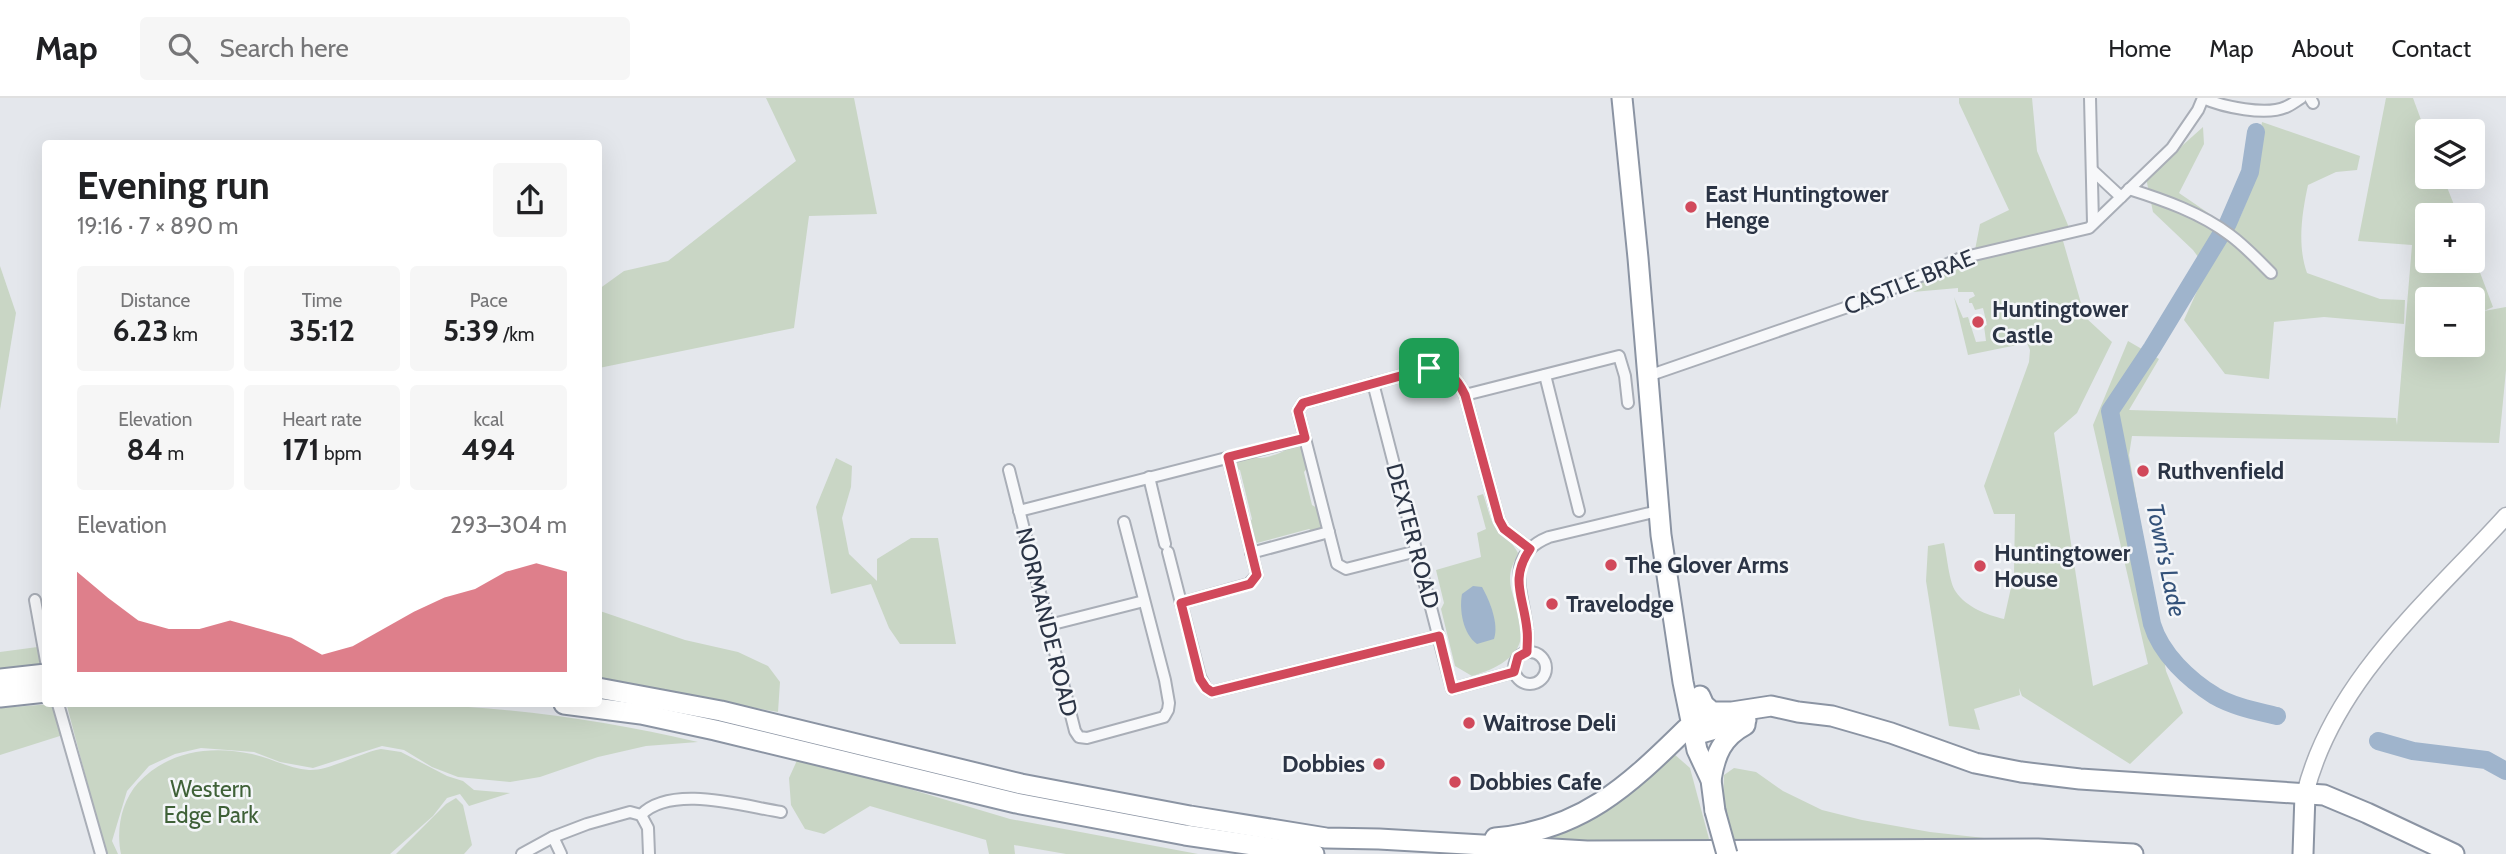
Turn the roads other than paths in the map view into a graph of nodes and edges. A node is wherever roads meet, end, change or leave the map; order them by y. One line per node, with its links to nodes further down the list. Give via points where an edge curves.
1 (1622, 98): 12 (highway)
2 (2090, 98): 5 (street)
3 (2203, 98): 4 (street, via 2239,108 2270,109 2285,108); 6 (street, CASTLE BRAE, via 2172,148)
4 (2301, 98)
5 (2092, 170): 6 (street); 7 (street)
6 (2125, 193): 7 (street, CASTLE BRAE); 8 (street, via 2170,202 2224,231)
7 (2094, 223): 12 (street, CASTLE BRAE, via 2089,228 1961,258 1863,302)
8 (2271, 273)
9 (1616, 343): 10 (street)
10 (1619, 356): 11 (street); 15 (street)
11 (1545, 375): 14 (street); 21 (street)
12 (1648, 376): 22 (highway)
13 (1373, 383): 14 (street, via 1429,368 1447,372); 16 (street, via 1303,403 1298,411); 27 (street, DEXTER ROAD)
14 (1465, 395): 26 (street, via 1499,520)
15 (1628, 403)
16 (1305, 438): 17 (street); 25 (street)
17 (1228, 457): 19 (street); 28 (street)
18 (1009, 470): 20 (street, NORMANDE ROAD)
19 (1149, 478): 20 (street); 31 (street)
20 (1019, 511): 33 (street, NORMANDE ROAD)
21 (1579, 511)
22 (1658, 511): 26 (street, via 1549,537); 32 (highway)
23 (2506, 516): 49 (main road, via 2399,632 2343,703 2325,736)
24 (1124, 522): 30 (street, NORMANDE ROAD)
25 (1329, 532): 27 (street, via 1338,564 1346,569); 28 (street)
26 (1530, 549): 36 (street, via 1518,576)
27 (1417, 551): 34 (street, DEXTER ROAD)
28 (1251, 553): 31 (street, via 1257,575 1250,584)
29 (35, 600): 35 (street)
30 (1144, 601): 33 (street); 33 (street, NORMANDE ROAD, via 1165,680 1168,710 1164,717 1087,738 1074,731)
31 (1181, 603): 34 (street, via 1200,679 1212,692)
32 (1674, 616): 47 (highway, via 1700,696); 47 (highway, via 1683,682)
33 (1049, 625)
34 (1439, 636): 38 (street, DEXTER ROAD, via 1452,689)
35 (42, 644)
36 (1527, 652): 38 (street, via 1518,657); 38 (street, via 1537,653 1545,661 1545,676 1527,684)
37 (42, 664): 39 (highway)
38 (1514, 672)
39 (0, 679)
40 (602, 689): 55 (highway, via 721,711 1021,784 1190,816 1326,838)
41 (42, 692): 42 (highway)
42 (0, 697)
43 (59, 707): 56 (street)
44 (587, 707): 60 (highway, via 715,730 1016,803)
45 (1798, 712): 46 (highway); 47 (highway, via 1771,706); 49 (highway, via 1832,716 1975,763 2021,772)
46 (1765, 714): 47 (highway); 48 (highway, via 1721,744)
47 (1703, 725): 48 (highway, via 1697,750); 55 (highway, via 1609,797 1564,823 1515,836)
48 (1711, 780): 61 (highway, bridge)
49 (2305, 794): 63 (highway); 64 (highway, via 2324,795)
50 (763, 809): 51 (street); 52 (street, via 682,799 662,801); 53 (street)
51 (781, 812)
52 (641, 815): 54 (street, via 631,811); 59 (street, via 648,828)
53 (760, 822)
54 (553, 837): 57 (street); 58 (street)
55 (1432, 843): 62 (highway, via 1587,851 2038,849)
56 (101, 854)
57 (522, 854)
58 (561, 854)
59 (649, 854)
60 (1314, 854)
61 (1727, 854)
62 (2133, 854)
63 (2303, 854)
64 (2454, 854)

